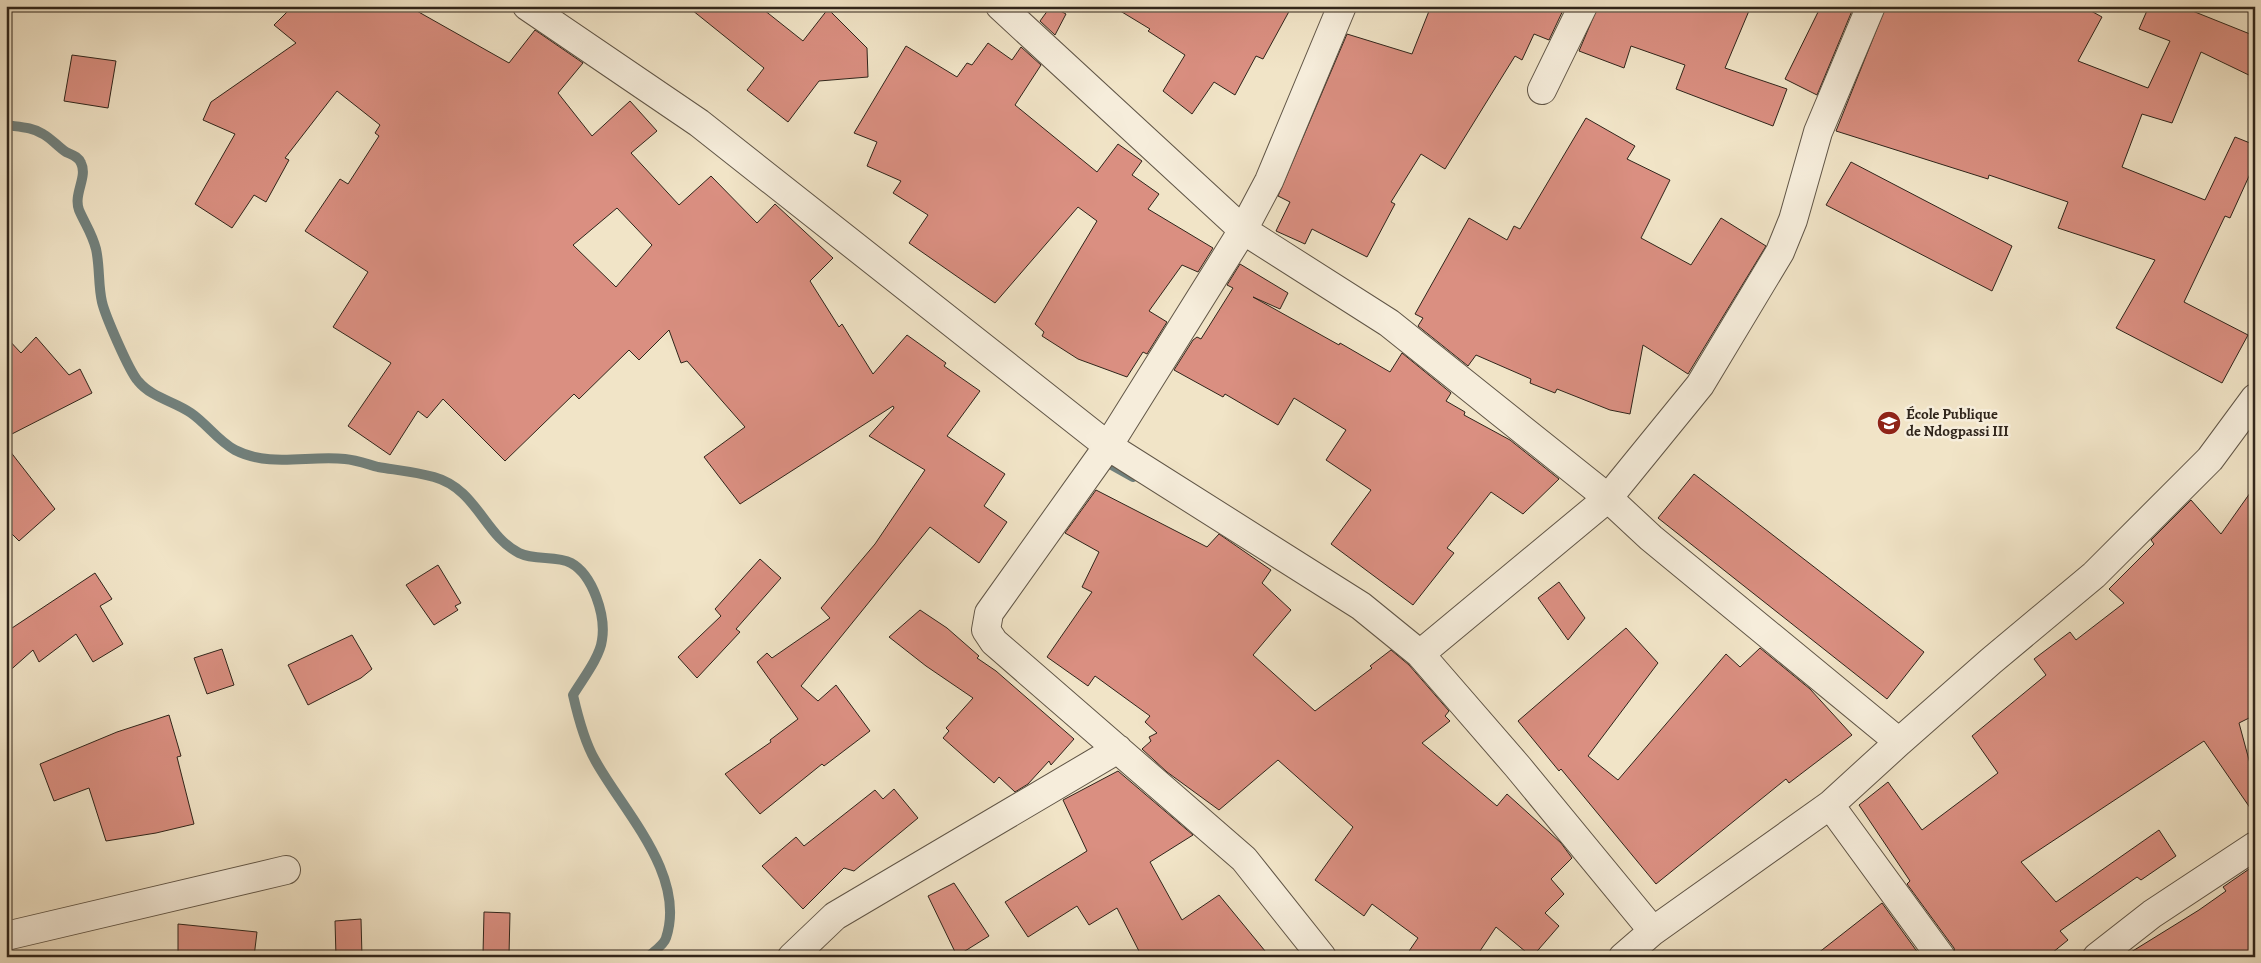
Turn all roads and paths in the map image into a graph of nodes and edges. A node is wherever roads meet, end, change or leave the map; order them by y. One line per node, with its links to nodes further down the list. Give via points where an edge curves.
1 (527, 6): 9 (street, via 699,123)
2 (1342, 6): 7 (street, via 1269,181)
3 (1583, 6): 6 (street)
4 (1872, 6): 10 (street, via 1818,132 1793,220 1780,252 1700,385)
5 (1011, 11): 7 (street)
6 (1542, 90)
7 (1243, 230): 9 (street); 10 (street, via 1389,323)
8 (2255, 398): 12 (street, via 2210,459 2094,575)
9 (1108, 446): 11 (street, via 1361,606); 13 (street, via 989,613 986,630 994,642)
10 (1608, 498): 11 (street); 12 (street)
11 (1420, 654): 17 (street)
12 (1899, 742): 14 (street)
13 (1118, 749): 19 (street, via 835,916); 20 (street, via 1244,858)
14 (1830, 805): 17 (street); 22 (street)
15 (2255, 846): 23 (street, via 2152,914)
16 (286, 870): 18 (street)
17 (1653, 931): 21 (street)
18 (6, 936)
19 (792, 957)
20 (1322, 957)
21 (1623, 957)
22 (1941, 957)
23 (2097, 957)

